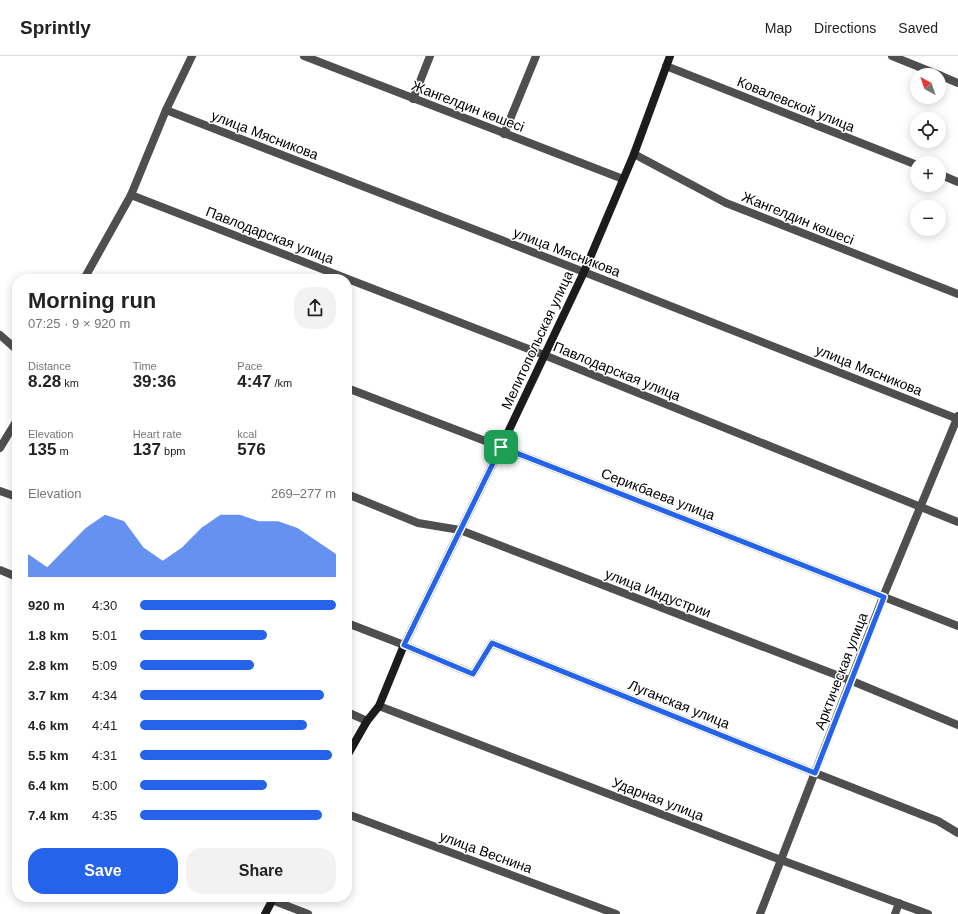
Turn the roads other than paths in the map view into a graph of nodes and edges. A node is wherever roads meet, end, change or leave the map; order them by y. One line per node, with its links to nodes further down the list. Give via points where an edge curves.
1 (192, 56): 13 (street)
2 (304, 56): 7 (street, Жангелдин көшесі)
3 (430, 56): 12 (street)
4 (536, 56): 14 (street)
5 (670, 56): 8 (street, Мелитопольская улица)
6 (892, 56): 9 (street)
7 (324, 60): 12 (street, Жангелдин көшесі)
8 (666, 66): 15 (street, Мелитопольская улица); 16 (street, Ковалевской улица)
9 (922, 68)
10 (946, 78): 11 (street)
11 (958, 83)
12 (413, 99): 14 (street, Жангелдин көшесі)
13 (166, 110): 20 (street); 21 (street, улица Мясникова)
14 (504, 134): 18 (street, Жангелдин көшесі)
15 (634, 154): 18 (street, Мелитопольская улица); 25 (street, Жангелдин көшесі, via 726,203)
16 (910, 163)
17 (946, 177): 19 (street)
18 (623, 179): 21 (street, Мелитопольская улица)
19 (958, 182)
20 (131, 195): 22 (street); 23 (street, Павлодарская улица)
21 (584, 272): 28 (street, Мелитопольская улица); 30 (street, улица Мясникова)
22 (87, 274)
23 (334, 274)
24 (352, 281): 28 (street, Павлодарская улица)
25 (958, 294)
26 (0, 335): 27 (street)
27 (12, 346)
28 (544, 356): 32 (street, Мелитопольская улица); 37 (street, Павлодарская улица)
29 (352, 390): 32 (street, Серикбаева улица)
30 (958, 418): 37 (street, Арктическая улица)
31 (12, 428): 33 (street)
32 (501, 447): 39 (street, Мелитопольская улица); 42 (street, Серикбаева улица)
33 (0, 448)
34 (0, 491): 35 (street)
35 (12, 495)
36 (352, 496): 39 (street, улица Индустрии, via 418,523)
37 (921, 508): 38 (street, Павлодарская улица); 42 (street, Арктическая улица)
38 (958, 522)
39 (460, 530): 45 (street, Мелитопольская улица); 46 (street, улица Индустрии)
40 (0, 570): 41 (street)
41 (12, 574)
42 (884, 597): 44 (street, Серикбаева улица); 46 (street, Арктическая улица)
43 (352, 625): 45 (street)
44 (958, 626)
45 (404, 645): 47 (street, Мелитопольская улица); 52 (street, Луганская улица, via 473,674 492,643)
46 (852, 681): 50 (street, улица Индустрии); 52 (street, Арктическая улица)
47 (379, 706): 49 (street, Мелитопольская улица); 55 (street, Ударная улица)
48 (352, 714): 49 (street)
49 (367, 721): 51 (street, Мелитопольская улица)
50 (958, 724)
51 (352, 747)
52 (815, 773): 54 (street, Луганская улица, via 938,821); 55 (street, Арктическая улица)
53 (352, 816): 61 (street, улица Веснина)
54 (958, 833)
55 (781, 860): 58 (street, Ударная улица); 62 (street, Арктическая улица)
56 (271, 902): 59 (street)
57 (282, 902): 60 (street)
58 (899, 903): 63 (street); 64 (street, Ударная улица)
59 (265, 914)
60 (308, 914)
61 (616, 914)
62 (760, 914)
63 (895, 914)
64 (928, 914)

